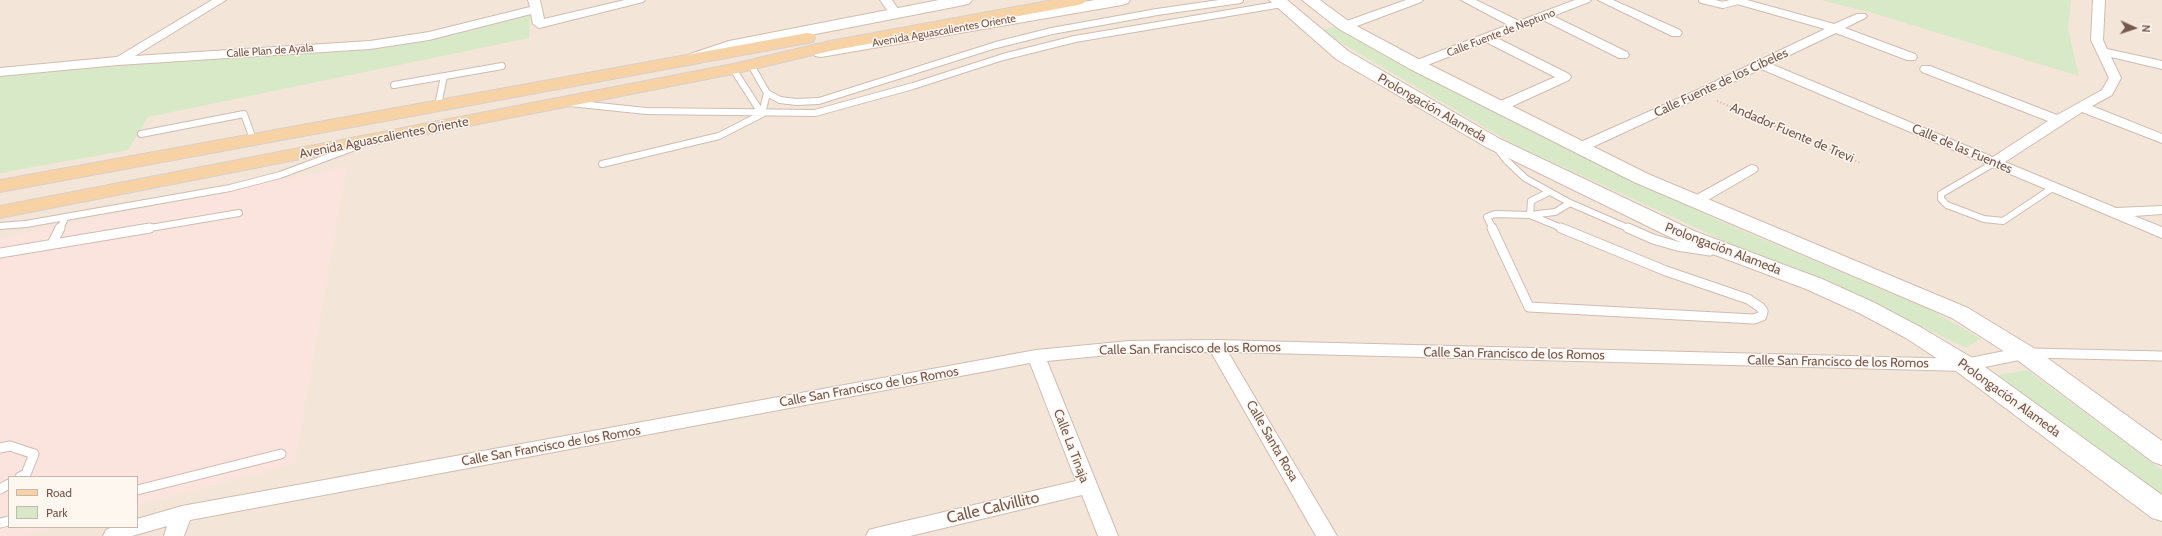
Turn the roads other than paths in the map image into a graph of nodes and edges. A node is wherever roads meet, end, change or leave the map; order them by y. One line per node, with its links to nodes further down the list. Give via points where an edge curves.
1 (220, 0): 33 (street)
2 (639, 0): 17 (street, via 539,24)
3 (964, 0): 18 (main road, Avenida Aguascalientes Oriente)
4 (1023, 0): 23 (main road, Avenida Aguascalientes Oriente)
5 (1078, 0): 23 (main road, Avenida Aguascalientes Oriente)
6 (1122, 0): 34 (main road, Avenida Aguascalientes Oriente)
7 (1240, 0): 19 (lane)
8 (1310, 0): 24 (main road)
9 (1418, 0): 24 (street)
10 (1467, 0): 25 (street)
11 (1585, 0): 20 (street, Calle Fuente de Neptuno)
12 (1604, 0): 27 (street)
13 (1702, 0): 15 (lane, via 1723,6)
14 (2099, 0): 29 (street)
15 (1736, 1): 26 (street)
16 (1279, 2): 22 (lane); 59 (main road, Prolongación Alameda, via 1342,55)
17 (535, 4): 33 (street, Calle Plan de Ayala, via 429,36 370,45)
18 (890, 6): 32 (main road, Avenida Aguascalientes Oriente, via 740,44)
19 (1157, 12): 22 (lane); 42 (lane, via 1052,31 996,45)
20 (1544, 16): 25 (street, Calle Fuente de Neptuno); 30 (street)
21 (1861, 16): 26 (street, Calle Fuente de los Cibeles)
22 (1165, 23): 45 (lane, via 1003,57)
23 (912, 25): 32 (main road, Avenida Aguascalientes Oriente); 34 (main road, Avenida Aguascalientes Oriente)
24 (1345, 26): 35 (main road)
25 (1519, 26): 28 (street, Calle Fuente de Neptuno)
26 (1834, 28): 31 (street); 36 (street, Calle Fuente de los Cibeles)
27 (1676, 33)
28 (1487, 38): 35 (street, Calle Fuente de Neptuno); 51 (street, via 1565,77)
29 (2099, 46): 37 (street); 50 (street, via 2115,78 2107,92)
30 (1623, 55)
31 (1911, 57)
32 (696, 58): 49 (main road, Avenida Aguascalientes Oriente)
33 (118, 61): 41 (street, Calle Plan de Ayala)
34 (759, 63): 39 (main road, Avenida Aguascalientes Oriente); 46 (lane)
35 (1416, 65): 51 (main road)
36 (1762, 65): 60 (street, Calle Fuente de los Cibeles); 61 (street, Calle de las Fuentes)
37 (2162, 65)
38 (502, 66): 43 (lane)
39 (733, 69): 47 (main road, Avenida Aguascalientes Oriente); 52 (lane)
40 (1926, 69): 54 (street)
41 (0, 72)
42 (908, 74): 45 (lane); 48 (lane, via 837,97)
43 (444, 76): 44 (lane); 49 (lane)
44 (394, 85)
45 (913, 86): 53 (lane, via 828,111)
46 (767, 93): 48 (lane, via 780,100); 52 (lane)
47 (567, 102): 52 (lane, via 646,111); 57 (main road, Avenida Aguascalientes Oriente)
48 (807, 102): 53 (lane)
49 (438, 105): 56 (main road, Avenida Aguascalientes Oriente)
50 (2080, 106): 54 (street); 58 (street)
51 (1499, 107): 60 (main road)
52 (762, 114): 53 (lane); 62 (lane, via 719,136)
53 (802, 114)
54 (2058, 120): 61 (street)
55 (141, 134): 56 (lane, via 244,114)
56 (253, 139): 64 (main road, Avenida Aguascalientes Oriente)
57 (376, 139): 70 (main road, Avenida Aguascalientes Oriente); 74 (lane, via 280,175 230,188)
58 (2162, 139)
59 (1493, 143): 66 (lane, via 1525,178); 79 (main road, Prolongación Alameda, via 1634,212)
60 (1579, 148): 67 (main road)
61 (1994, 163): 65 (street, Calle de las Fuentes); 65 (lane, via 1941,194 1941,199 1947,205 1984,220 2003,221)
62 (602, 164)
63 (1751, 169): 67 (street)
64 (0, 186)
65 (2054, 187): 71 (street, Calle de las Fuentes)
66 (1549, 192): 68 (lane); 73 (lane, via 1531,201)
67 (1696, 202): 81 (main road, via 1960,313)
68 (1570, 203): 73 (lane, via 1555,212); 79 (lane, via 1653,239 1677,246)
69 (2162, 210): 71 (street)
70 (0, 212)
71 (2115, 212): 76 (street, Calle de las Fuentes)
72 (239, 213): 77 (lane)
73 (1530, 215): 73 (lane, via 1666,271 1748,299 1760,307 1763,311 1762,316 1754,319 1529,307 1487,217 1495,214)
74 (65, 218): 75 (lane); 77 (lane)
75 (0, 226)
76 (2162, 233)
77 (52, 244): 78 (lane)
78 (0, 253)
79 (1732, 254): 84 (main road, Prolongación Alameda, via 1814,284 1867,308)
80 (1216, 346): 82 (street, Calle San Francisco de los Romos, via 1129,347); 84 (street, Calle San Francisco de los Romos); 99 (street, Calle Santa Rosa)
81 (2024, 353): 83 (lane, Calle San Francisco de los Romos); 84 (street, Calle San Francisco de los Romos); 87 (main road)
82 (1036, 356): 89 (street, Calle La Tinaja); 92 (street, Calle San Francisco de los Romos)
83 (2162, 356)
84 (1965, 365): 91 (main road, Prolongación Alameda)
85 (0, 448): 88 (lane, via 10,446 34,454 26,474)
86 (281, 454): 90 (lane)
87 (2162, 455)
88 (22, 476)
89 (1087, 486): 97 (street, Calle Calvillito); 98 (street, Calle La Tinaja)
90 (138, 490)
91 (2162, 510)
92 (182, 514): 93 (street, Calle San Francisco de los Romos); 96 (street)
93 (138, 527)
94 (133, 528): 95 (street, Calle San Francisco de los Romos)
95 (113, 536)
96 (174, 536)
97 (876, 536)
98 (1108, 536)
99 (1327, 536)

